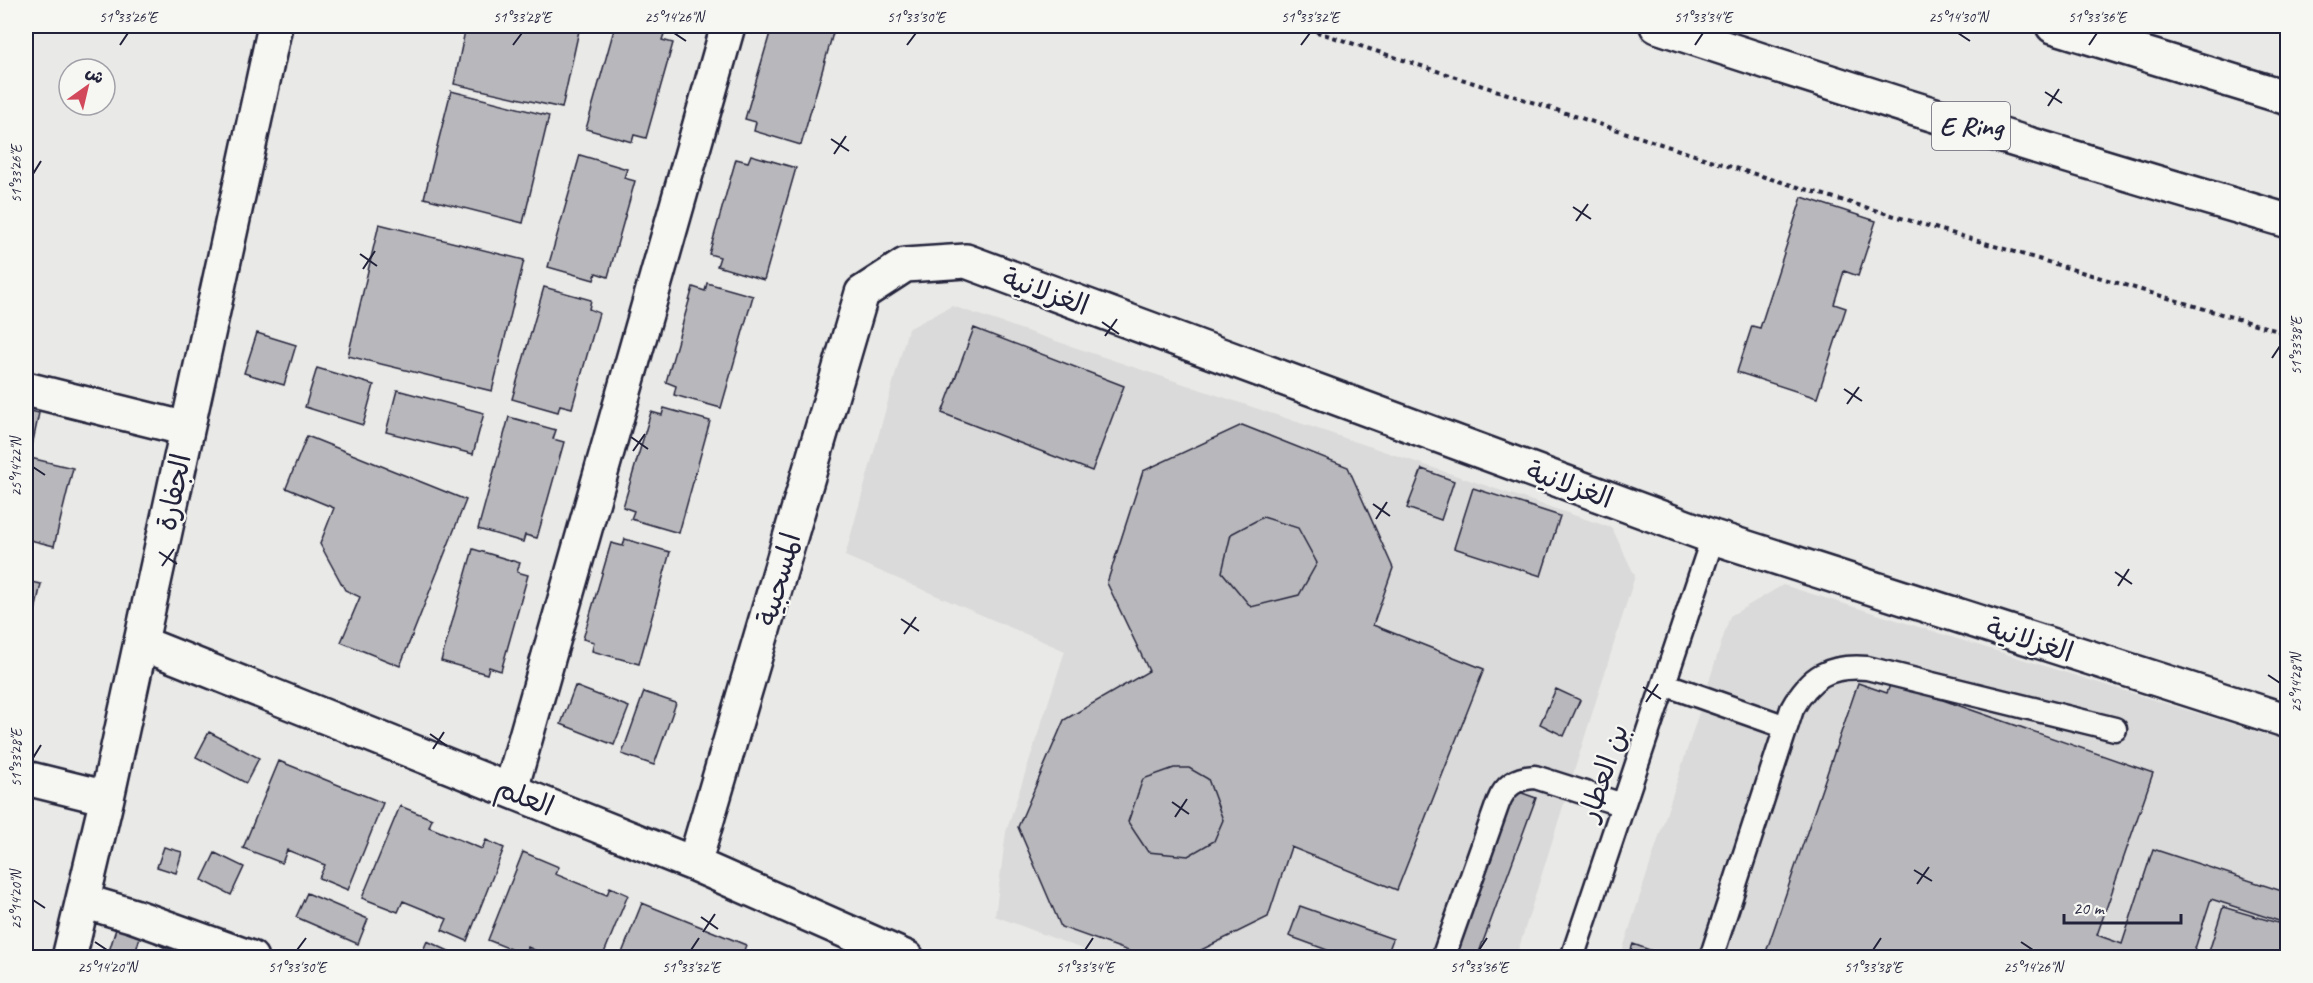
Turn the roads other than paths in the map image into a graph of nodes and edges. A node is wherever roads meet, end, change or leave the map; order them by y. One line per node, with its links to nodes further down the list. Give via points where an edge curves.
1 (275, 26): 9 (street, الجفارة)
2 (728, 26): 17 (street)
3 (1657, 26): 6 (street, E Ring, via 1825,82)
4 (2053, 26): 5 (street)
5 (2288, 98)
6 (2288, 221)
7 (862, 293): 10 (street, الغزلانية, via 904,265 966,261); 20 (street, المسحبية)
8 (26, 389): 9 (street)
9 (187, 429): 11 (street, الجفارة)
10 (1713, 537): 12 (lane, بن العطار); 13 (street, الغزلانية)
11 (141, 643): 17 (street, العلم); 18 (street, الجفارة)
12 (1664, 684): 14 (lane); 19 (lane, بن العطار)
13 (2288, 721)
14 (1786, 727): 15 (lane, via 1801,692 1814,679 1849,666); 27 (lane)
15 (2115, 729)
16 (26, 778): 18 (street)
17 (511, 789): 20 (street, العلم)
18 (107, 798): 21 (street, الجفارة)
19 (1623, 805): 25 (lane, via 1535,777 1511,783 1497,803); 26 (lane, بن العطار)
20 (694, 864): 24 (street, العلم)
21 (83, 901): 22 (street, الجفارة); 23 (street)
22 (69, 957)
23 (251, 957)
24 (907, 957)
25 (1443, 957)
26 (1572, 957)
27 (1711, 957)

